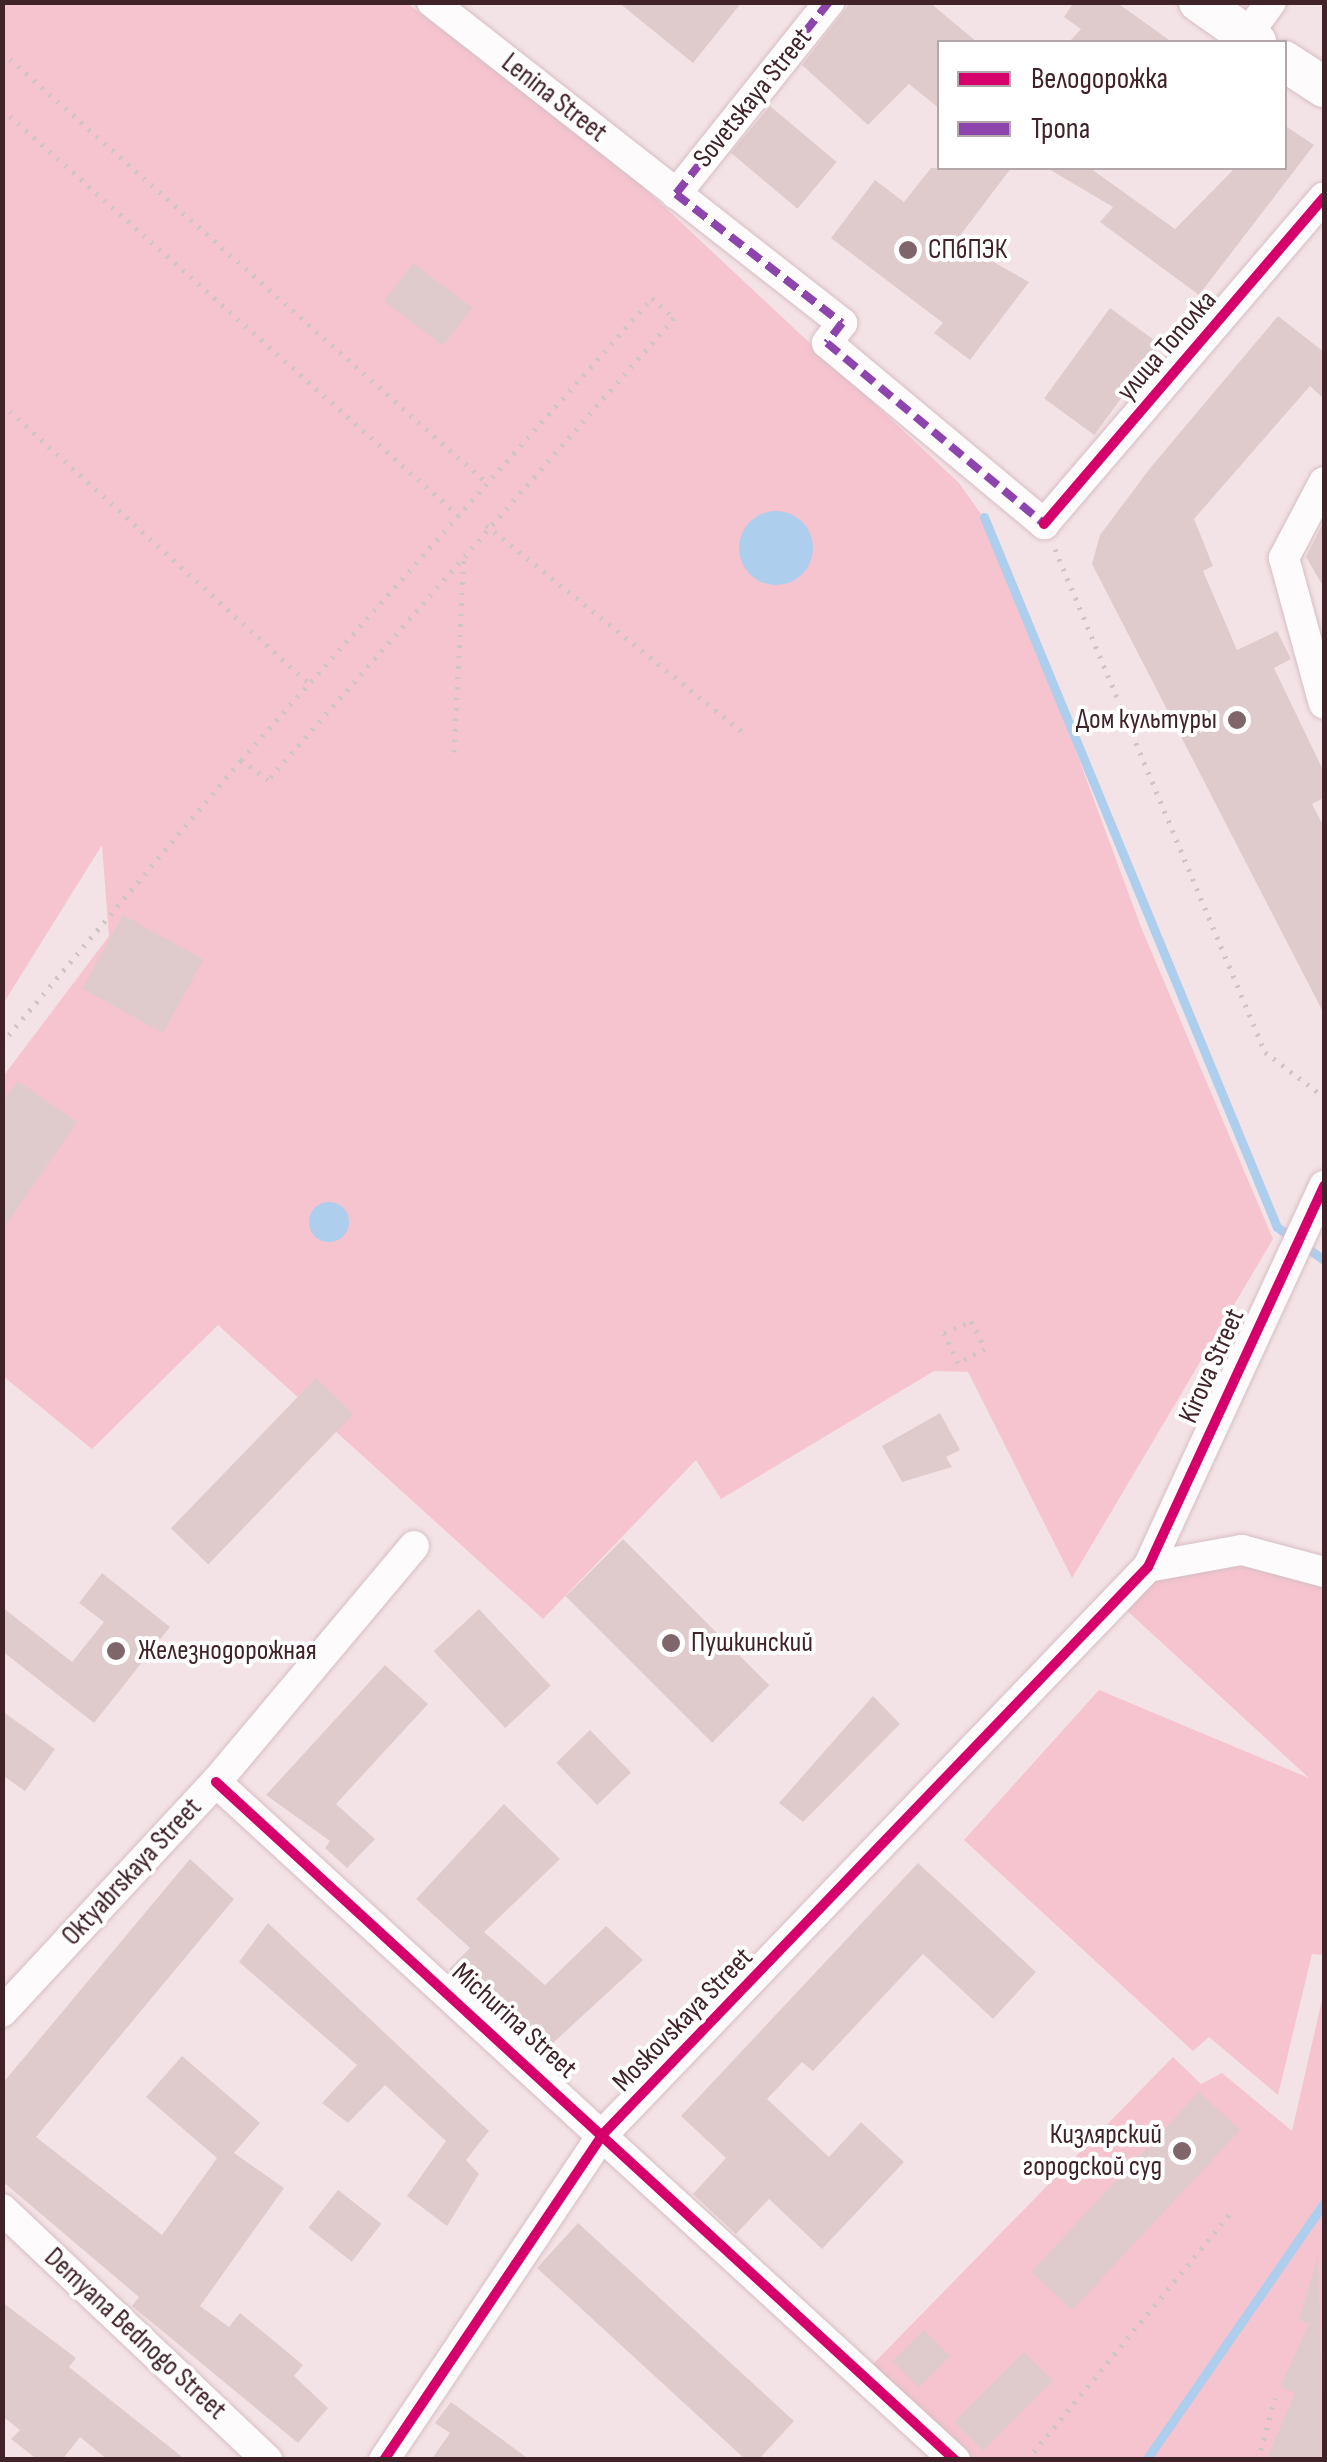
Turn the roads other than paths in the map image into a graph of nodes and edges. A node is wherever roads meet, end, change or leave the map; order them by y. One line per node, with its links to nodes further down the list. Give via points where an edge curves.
1 (432, 2): 8 (street, Lenina Street)
2 (830, 2): 8 (street, Sovetskaya Street)
3 (1199, 2): 5 (main road)
4 (1271, 2): 5 (street)
5 (1251, 39)
6 (1287, 63): 7 (main road)
7 (1324, 87)
8 (676, 194): 11 (street, Lenina Street, via 842,323 827,343)
9 (1324, 197): 11 (street, улица Тополка)
10 (1324, 482): 12 (street, via 1284,558)
11 (1044, 524)
12 (1324, 704)
13 (1324, 1186): 15 (street, Kirova Street)
14 (414, 1546): 17 (street, Oktyabrskaya Street)
15 (1148, 1566): 16 (street, via 1242,1550); 19 (street, Moskovskaya Street)
16 (1324, 1572)
17 (216, 1782): 18 (street, Oktyabrskaya Street); 19 (street, Michurina Street)
18 (2, 2012)
19 (604, 2134): 22 (street, Moskovskaya Street); 23 (street, Michurina Street)
20 (2, 2209): 21 (street, Demyana Bednogo Street)
21 (266, 2460)
22 (384, 2460)
23 (955, 2460)

